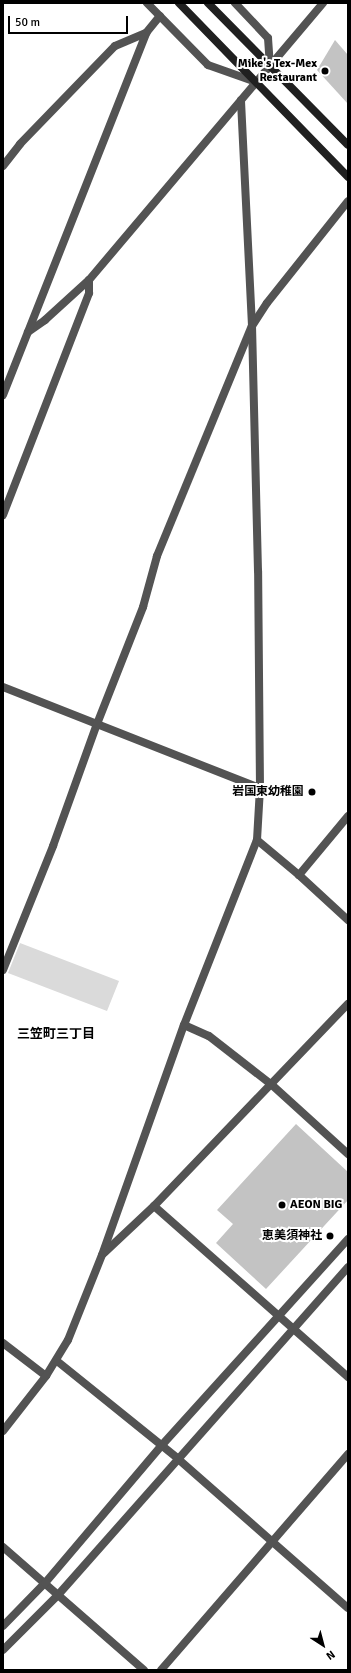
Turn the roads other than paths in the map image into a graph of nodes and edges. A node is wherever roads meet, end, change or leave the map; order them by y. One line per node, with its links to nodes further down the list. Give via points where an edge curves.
1 (147, 3): 6 (street)
2 (178, 3): 9 (main road)
3 (208, 3): 8 (main road)
4 (323, 3): 8 (street)
5 (239, 5): 8 (street, via 268,38)
6 (160, 16): 7 (street); 9 (street, via 208,65)
7 (146, 32): 12 (street, via 115,46 20,144); 17 (street)
8 (270, 65): 9 (street); 11 (main road)
9 (256, 82): 10 (street); 13 (main road)
10 (241, 100): 15 (street); 16 (street)
11 (348, 145)
12 (3, 166)
13 (348, 177)
14 (348, 201): 16 (street, via 267,303)
15 (89, 280): 17 (street); 19 (street, via 89,293)
16 (252, 326): 21 (street, via 157,556 143,607); 22 (street)
17 (28, 332): 18 (street)
18 (3, 395)
19 (3, 516)
20 (3, 687): 21 (street)
21 (97, 724): 22 (street); 27 (street, via 53,846)
22 (260, 788): 24 (street)
23 (348, 816): 25 (street)
24 (257, 840): 25 (street); 29 (street)
25 (299, 875): 26 (street)
26 (348, 920)
27 (3, 970)
28 (348, 1004): 30 (street)
29 (184, 1025): 30 (street, via 209,1036); 34 (street)
30 (272, 1085): 31 (street); 32 (street)
31 (348, 1154)
32 (154, 1206): 34 (street); 36 (street)
33 (348, 1239): 36 (street)
34 (102, 1255): 39 (street)
35 (348, 1267): 37 (street)
36 (278, 1314): 37 (street); 43 (street)
37 (293, 1327): 41 (street); 45 (street)
38 (3, 1343): 40 (street)
39 (57, 1361): 40 (street); 43 (street)
40 (46, 1376): 42 (street)
41 (348, 1377)
42 (3, 1432)
43 (162, 1445): 45 (street); 48 (street)
44 (348, 1454): 46 (street)
45 (177, 1458): 46 (street); 49 (street)
46 (272, 1540): 50 (street); 54 (street)
47 (3, 1546): 48 (street)
48 (45, 1583): 49 (street); 51 (street)
49 (58, 1595): 52 (street); 53 (street)
50 (348, 1608)
51 (3, 1626)
52 (3, 1650)
53 (144, 1670)
54 (161, 1670)

